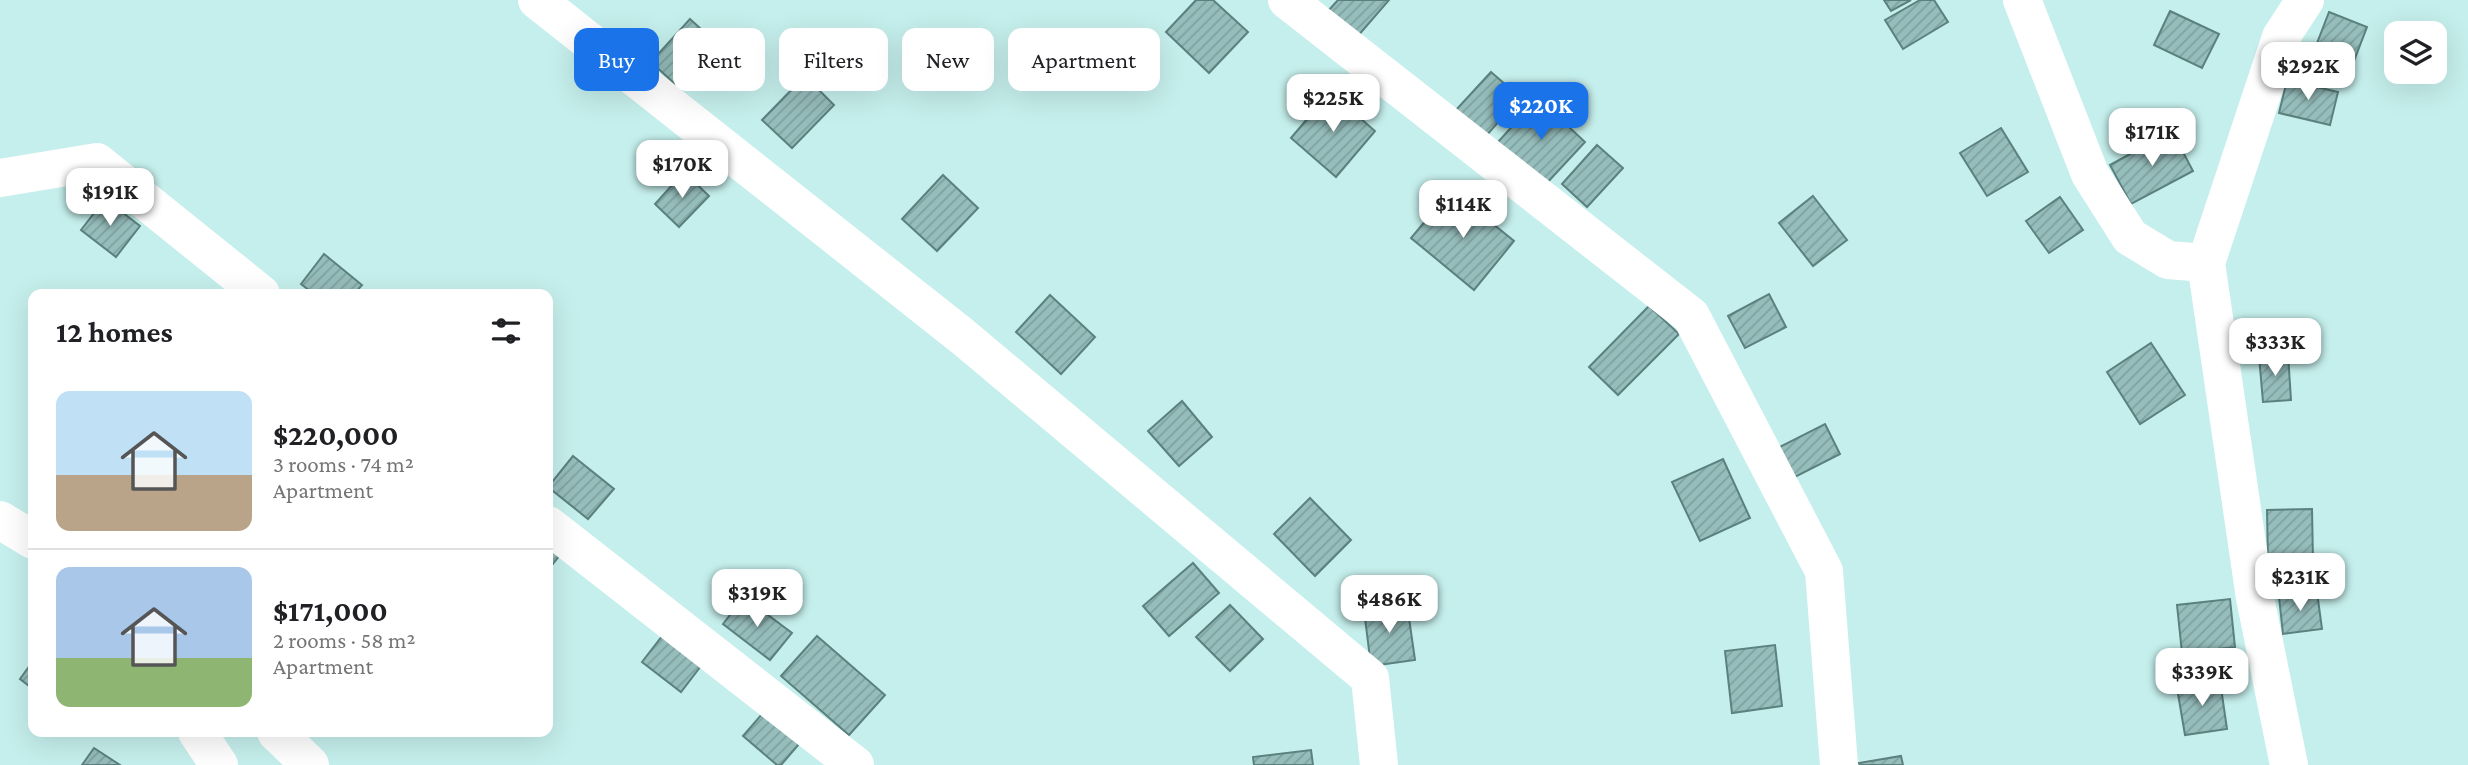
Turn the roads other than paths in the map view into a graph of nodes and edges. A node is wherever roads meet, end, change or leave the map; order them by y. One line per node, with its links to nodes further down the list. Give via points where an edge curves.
1 (537, 0): 16 (street, via 962,336 1370,678)
2 (1287, 0): 17 (street, via 1691,316 1824,572)
3 (2021, 0): 6 (street, via 2090,174 2130,236 2168,260)
4 (2305, 0): 6 (street, via 2281,37)
5 (0, 178): 7 (street, via 97,162)
6 (2206, 263): 18 (street, via 2255,598)
7 (255, 289)
8 (0, 520): 10 (street)
9 (553, 529): 15 (street)
10 (28, 537)
11 (200, 737): 13 (street)
12 (281, 737): 14 (street)
13 (219, 765)
14 (310, 765)
15 (855, 765)
16 (1379, 765)
17 (1839, 765)
18 (2289, 765)

